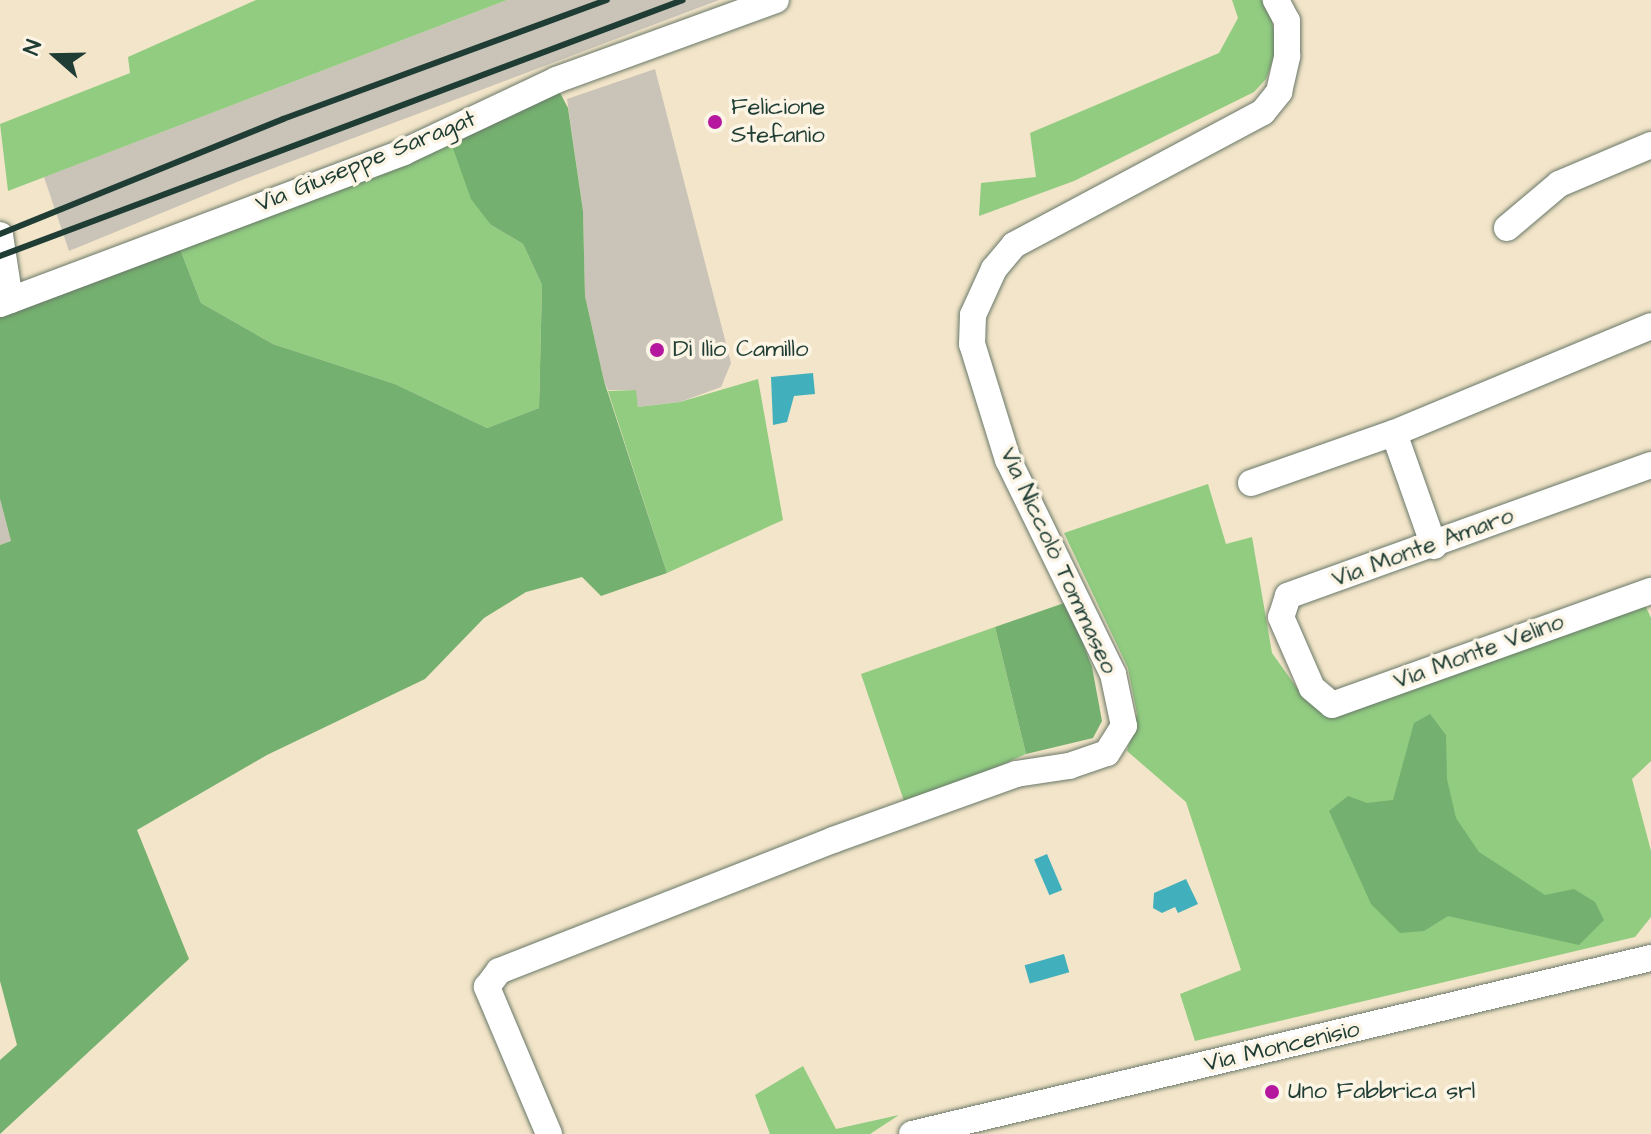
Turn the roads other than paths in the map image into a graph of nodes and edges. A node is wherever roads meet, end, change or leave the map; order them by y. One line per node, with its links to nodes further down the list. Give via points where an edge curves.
1 (776, 0): 6 (street, Via Giuseppe Saragat, via 556,80 404,152)
2 (1276, 0): 15 (street, Via Niccolò Tommaseo, via 1287,21 1287,56 1279,92 1263,112 1014,245 994,269 973,315 972,344 1008,460 1113,674 1124,726 1107,753 974,790 499,971 487,987)
3 (1651, 145): 4 (street, via 1559,184)
4 (1507, 228)
5 (0, 235): 6 (street)
6 (5, 302)
7 (1651, 326): 8 (street)
8 (1394, 433): 10 (street); 11 (street)
9 (1651, 465): 11 (street, Via Monte Amaro)
10 (1251, 483)
11 (1434, 546): 13 (street, Via Monte Amaro, via 1288,596 1281,617)
12 (1651, 591): 13 (street, Via Monte Velino, via 1332,705)
13 (1312, 688)
14 (1651, 958): 16 (street, Via Moncenisio)
15 (549, 1134)
16 (912, 1134)

